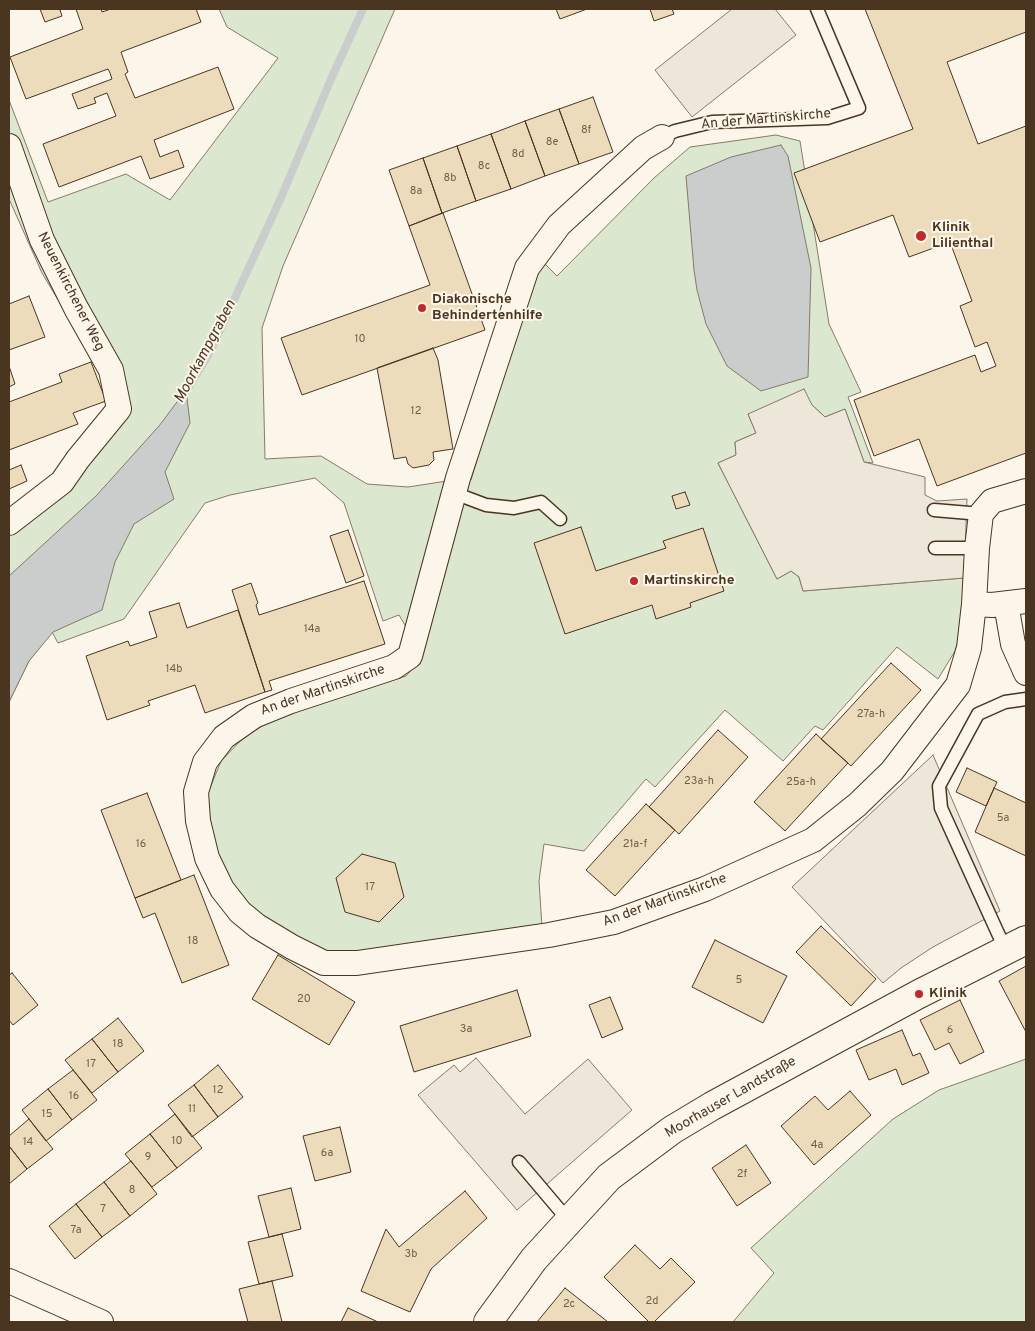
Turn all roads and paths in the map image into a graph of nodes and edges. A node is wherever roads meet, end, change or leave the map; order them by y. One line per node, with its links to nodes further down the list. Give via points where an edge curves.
1 (817, 9): 2 (lane, An der Martinskirche, via 859,108 827,118 712,122)
2 (662, 137): 5 (street, An der Martinskirche, via 643,148 558,224 527,268)
3 (9, 146): 9 (street, Neuenkirchener Weg, via 42,240 111,370 119,409 62,482)
4 (1026, 491): 7 (street, via 992,501)
5 (454, 493): 8 (lane, via 486,505 514,508 541,502); 13 (street, An der Martinskirche, via 410,656 394,667 254,716 224,737 205,762 196,792 198,821 207,858 222,889 240,912 257,926 324,962 357,963 549,935 614,922 705,889 813,840 892,771 958,684 969,648)
6 (934, 510): 7 (lane)
7 (981, 514): 11 (street, An der Martinskirche)
8 (560, 518)
9 (9, 523)
10 (935, 548): 11 (lane)
11 (977, 548): 13 (street, An der Martinskirche)
12 (1016, 602): 13 (street); 14 (street, via 1013,644)
13 (974, 604)
14 (1026, 673)
15 (1026, 699): 16 (lane, via 1005,702 978,714 939,786 941,808)
16 (1016, 945): 18 (street, Moorhauser Landstraße, via 867,1022 672,1130 608,1177)
17 (519, 1162): 18 (lane)
18 (569, 1222): 21 (street, Moorhauser Landstraße, via 534,1259)
19 (9, 1281): 20 (street)
20 (102, 1322)
21 (488, 1322)

